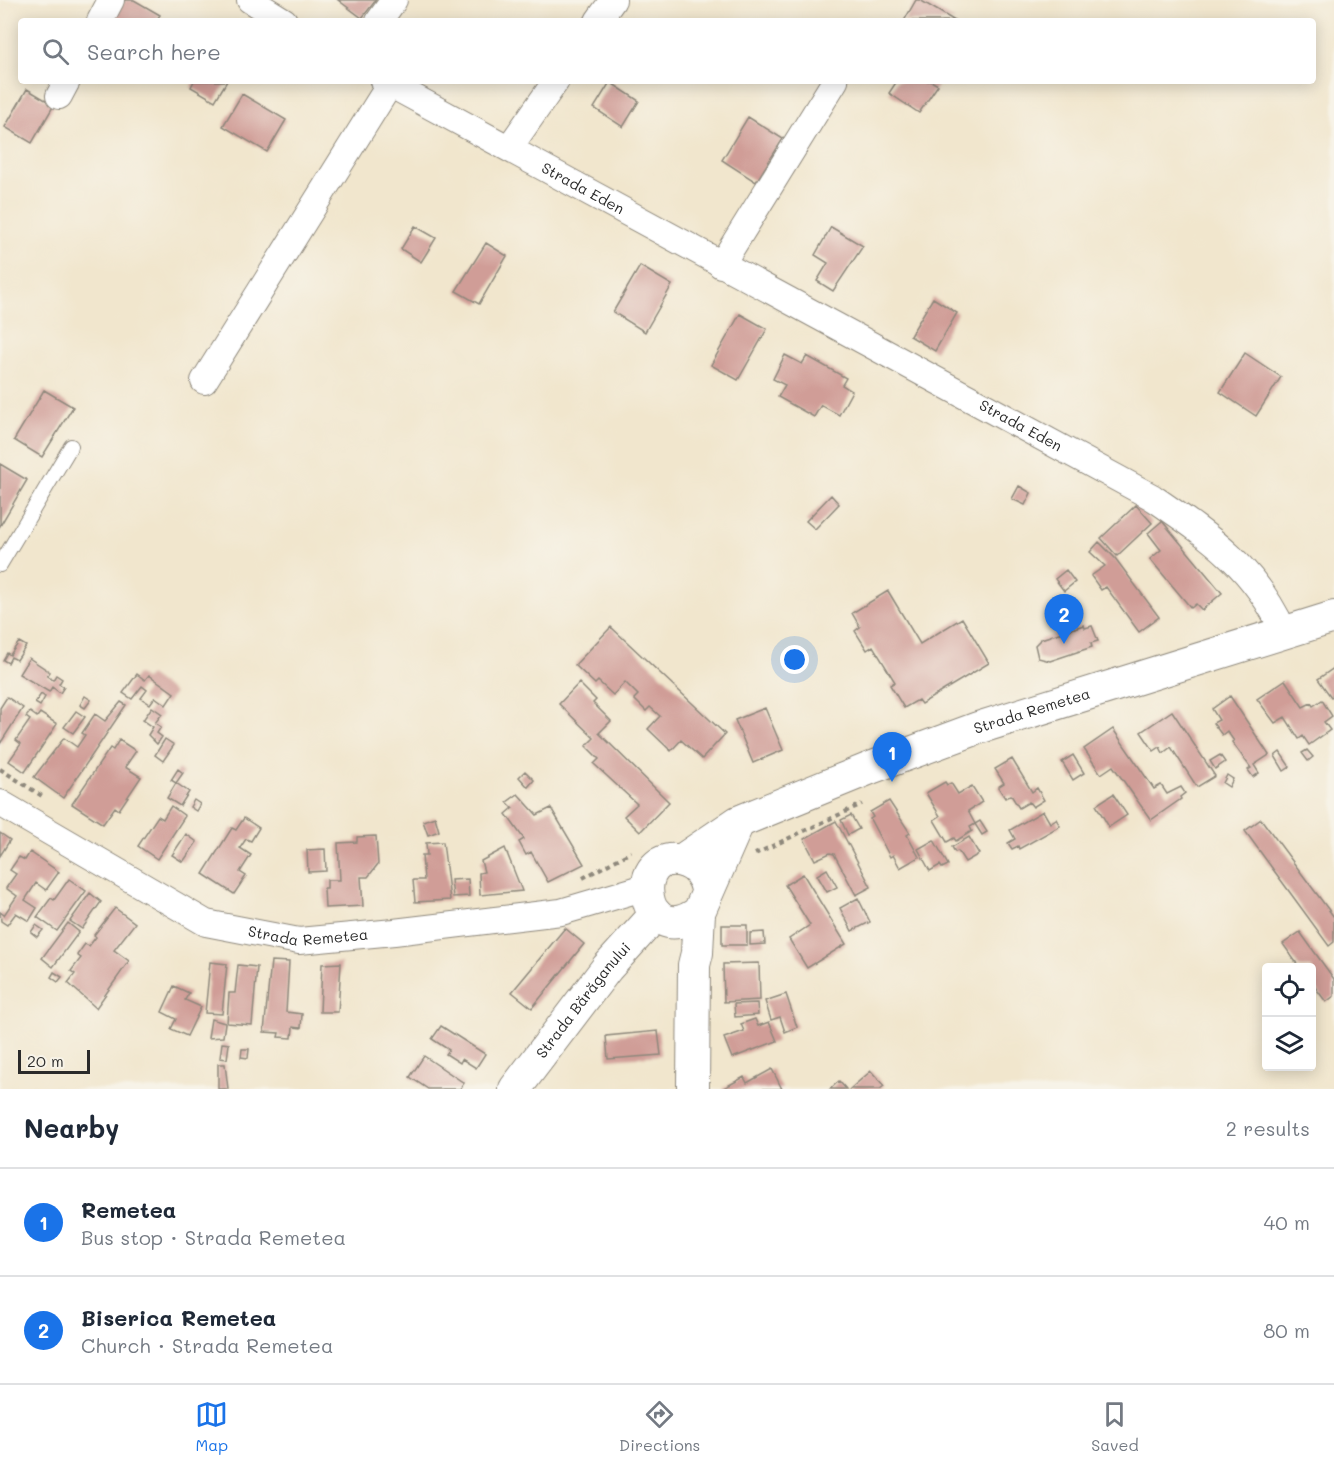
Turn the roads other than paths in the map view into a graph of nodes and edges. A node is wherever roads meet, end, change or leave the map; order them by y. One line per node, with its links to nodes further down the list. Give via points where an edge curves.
1 (111, 0): 5 (street)
2 (250, 0): 6 (street)
3 (394, 0): 7 (street)
4 (613, 0): 8 (street)
5 (102, 18)
6 (279, 18)
7 (381, 18)
8 (600, 18)
9 (386, 84): 15 (street)
10 (389, 84): 13 (street, Strada Eden)
11 (554, 84): 13 (street)
12 (832, 84): 14 (street)
13 (509, 148): 14 (street, Strada Eden)
14 (721, 265): 19 (street, Strada Eden, via 1152,497 1244,568 1269,600)
15 (204, 381)
16 (71, 446): 17 (lane)
17 (0, 566)
18 (1334, 617): 19 (street, Strada Remetea)
19 (1284, 632): 21 (street, Strada Remetea, via 978,728)
20 (0, 803): 24 (street, Strada Remetea, via 206,923 299,941 561,912)
21 (738, 822): 22 (street, Strada Remetea); 23 (street)
22 (682, 860): 23 (street, via 699,870); 24 (street, via 662,863 648,878)
23 (703, 900): 24 (street, via 689,919); 25 (street)
24 (657, 908): 25 (street); 26 (street, Strada Bărăganului)
25 (694, 965): 27 (street)
26 (515, 1089)
27 (693, 1089)

